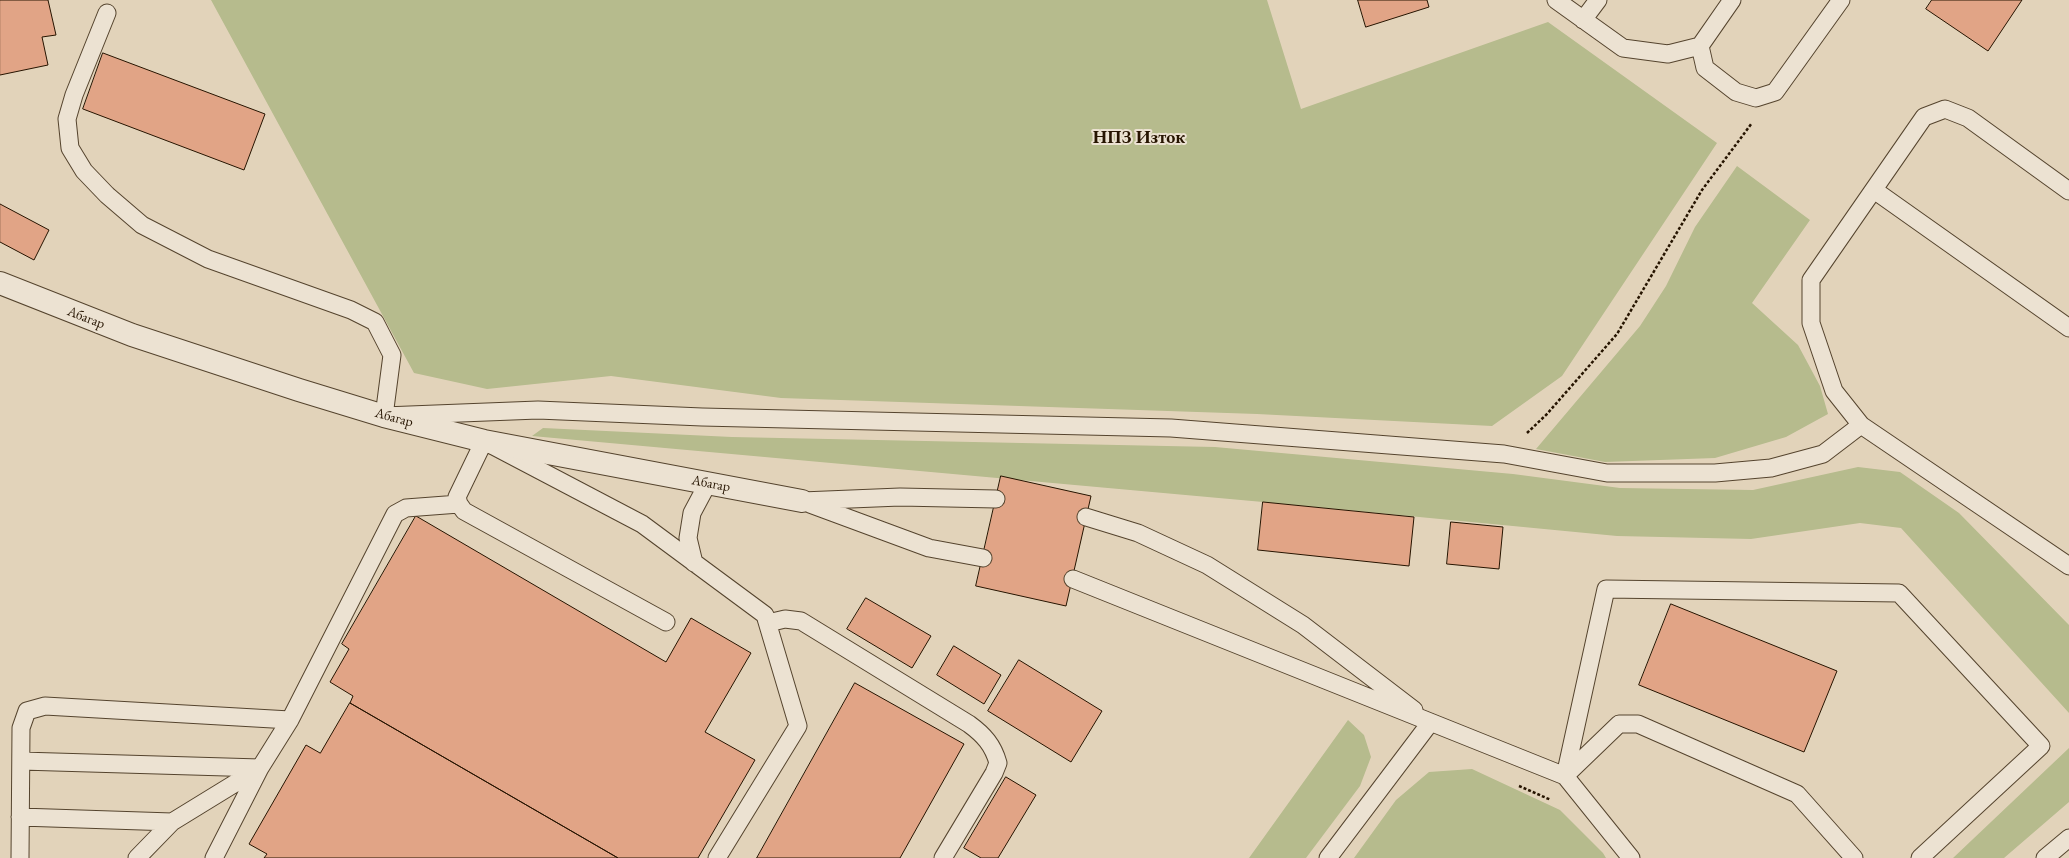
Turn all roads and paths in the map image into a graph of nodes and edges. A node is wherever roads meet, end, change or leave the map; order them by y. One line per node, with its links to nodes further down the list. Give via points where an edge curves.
1 (1556, 0): 6 (lane)
2 (1598, 0): 6 (lane)
3 (1732, 0): 7 (lane)
4 (1841, 0): 8 (lane)
5 (107, 13): 13 (lane, via 67,119 70,148 84,171 107,196 142,225 201,256 350,310 375,322 392,355)
6 (1583, 20): 7 (lane, via 1623,48 1668,54)
7 (1700, 46): 8 (lane, via 1705,68 1736,92 1756,98)
8 (1775, 92): 16 (path, via 1702,190 1616,334 1547,414)
9 (1874, 190): 10 (lane, via 1924,117 1945,109 1968,118); 12 (lane); 14 (lane, via 1811,280 1811,323 1834,391)
10 (2069, 191)
11 (0, 284): 13 (street, Абагар, via 132,335)
12 (2069, 328)
13 (384, 416): 15 (street, Абагар); 16 (lane, via 538,410 702,417 1171,428)
14 (1861, 425): 16 (lane, via 1823,454 1771,468 1715,473 1607,473); 24 (lane)
15 (484, 441): 17 (street, Абагар); 20 (lane, via 457,497); 23 (lane, via 642,524)
16 (1504, 454)
17 (708, 483): 19 (street, Абагар); 23 (lane, via 692,513 688,538)
18 (996, 499): 19 (lane, via 900,497)
19 (802, 501): 22 (lane, via 929,548)
20 (459, 504): 26 (lane, via 464,511); 28 (lane, via 406,508 396,514)
21 (1086, 517): 29 (lane, via 1138,533 1207,565 1303,625)
22 (983, 558)
23 (694, 563): 27 (lane, via 765,615)
24 (2069, 566)
25 (1073, 579): 29 (lane)
26 (666, 622)
27 (768, 623): 41 (lane, via 798,726); 42 (lane, via 785,619 801,621 970,724 990,743 998,763 994,773)
28 (290, 720): 30 (lane, via 45,706 27,711 21,728); 31 (lane)
29 (1430, 723): 32 (lane); 43 (lane)
30 (21, 761): 31 (lane); 35 (lane)
31 (260, 768): 36 (lane); 40 (lane)
32 (1565, 776): 44 (lane); 45 (lane, via 1618,724 1638,724 1797,794); 46 (lane, via 1606,589 1899,593 2041,746)
33 (1515, 785): 34 (path)
34 (1557, 804)
35 (20, 817): 36 (lane); 38 (lane)
36 (172, 822): 39 (lane)
37 (2069, 838): 47 (lane)
38 (20, 858)
39 (137, 858)
40 (214, 858)
41 (717, 858)
42 (943, 858)
43 (1328, 858)
44 (1631, 858)
45 (1854, 858)
46 (1920, 858)
47 (2045, 858)

